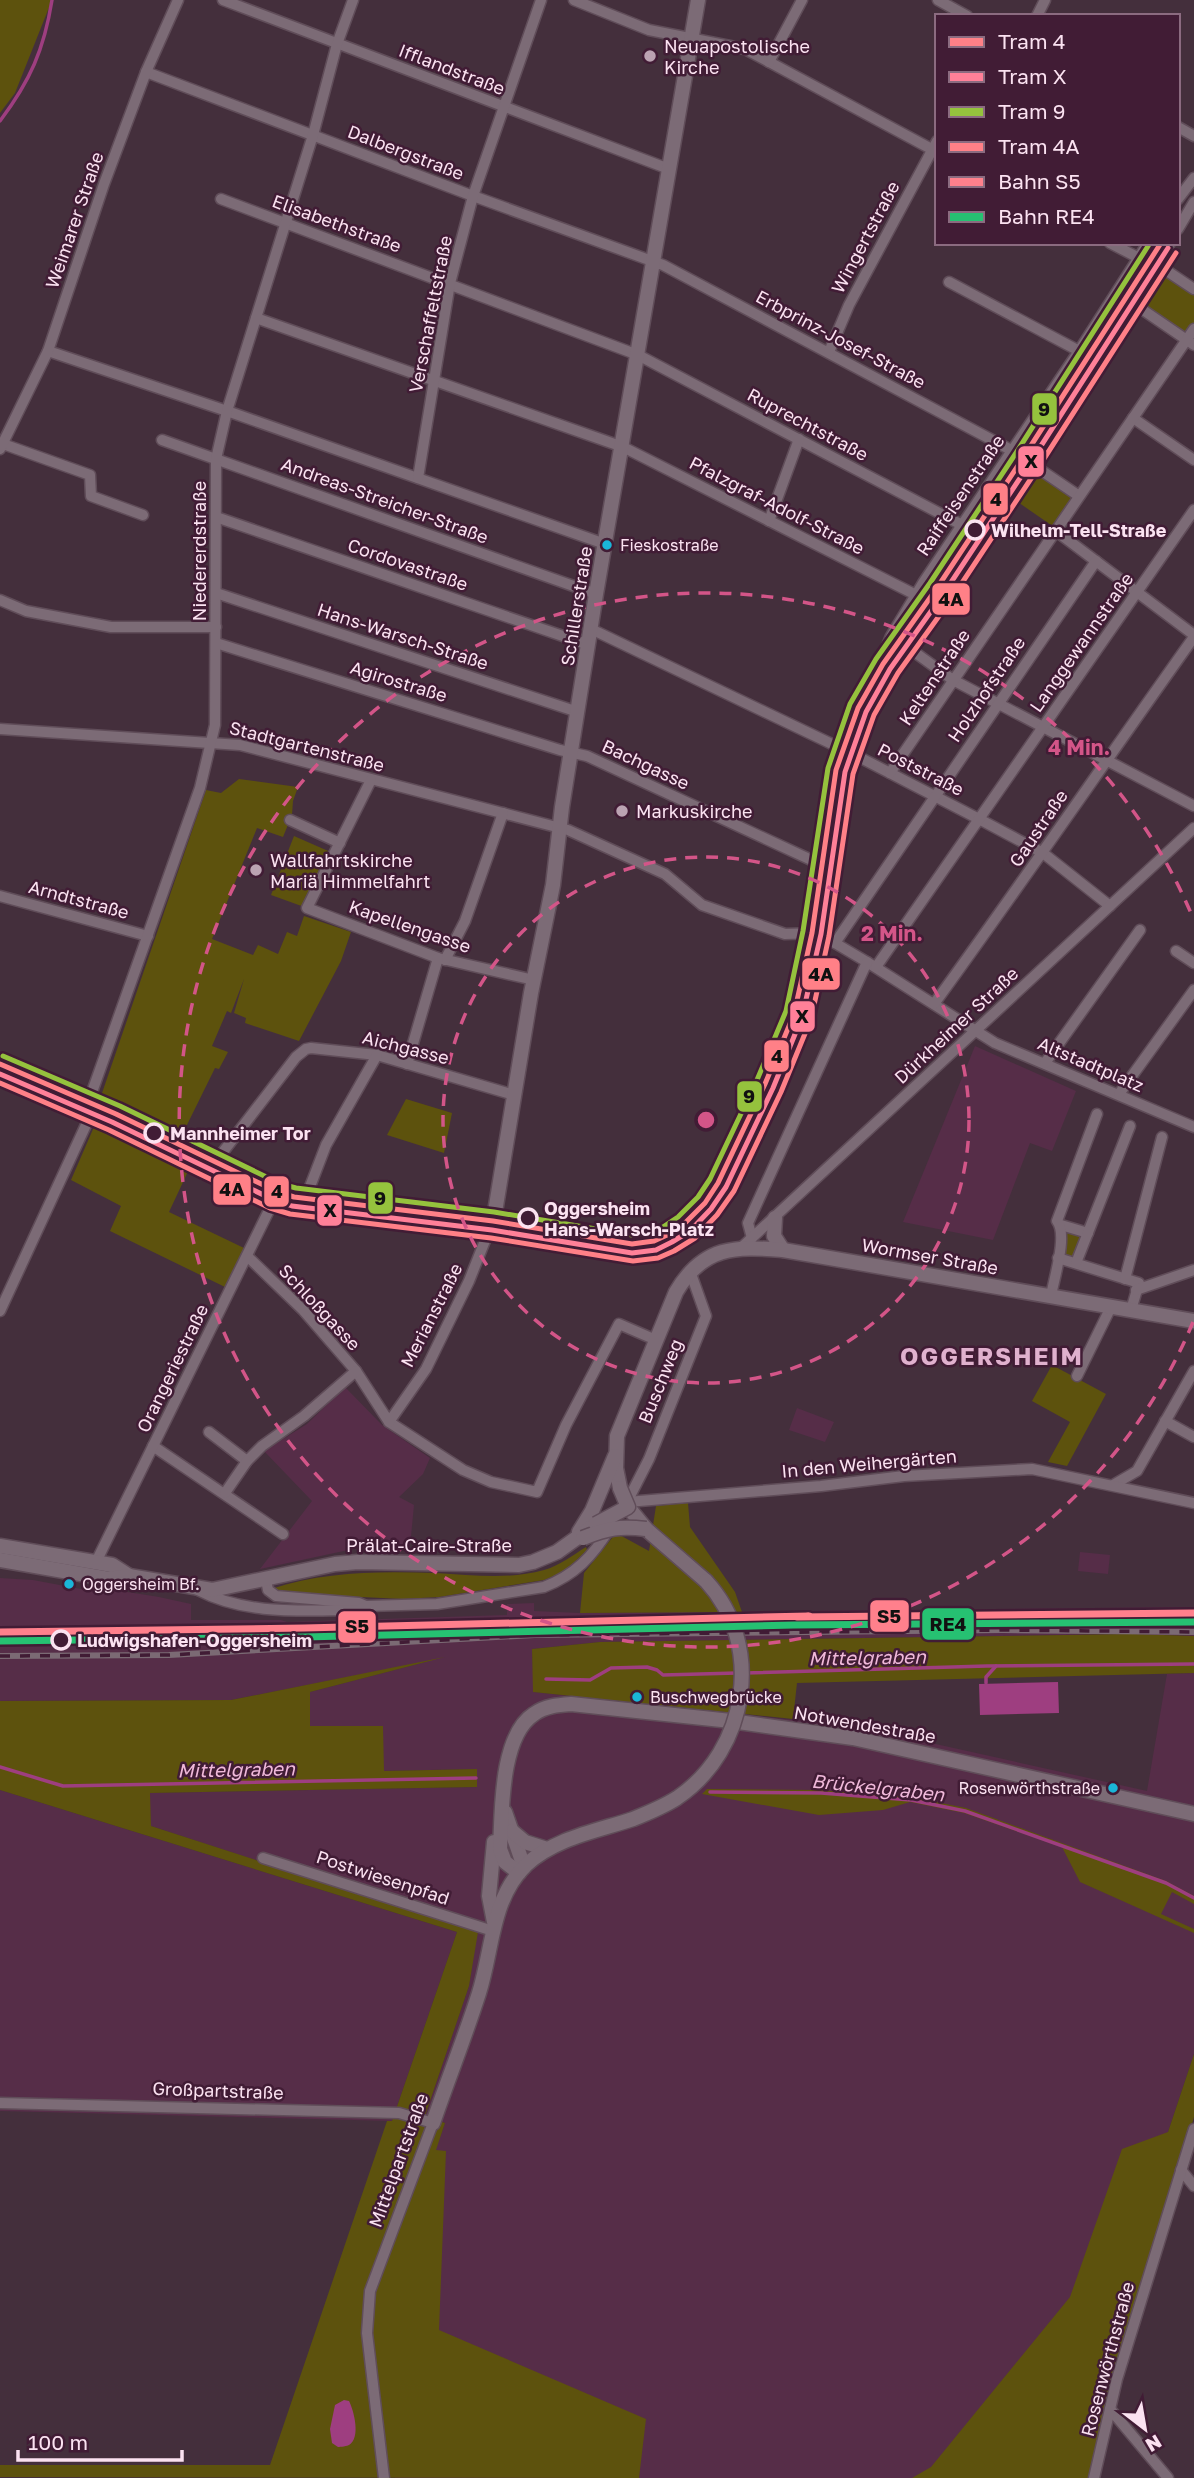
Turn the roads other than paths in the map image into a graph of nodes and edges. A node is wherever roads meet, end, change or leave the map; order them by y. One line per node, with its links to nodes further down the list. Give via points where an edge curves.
1 (178, 0): 13 (street, Weimarer Straße)
2 (223, 0): 11 (street, Ifflandstraße)
3 (353, 0): 11 (street, Niedererdstraße)
4 (541, 0): 14 (street, Verschaffeltstraße)
5 (575, 0): 10 (street, via 649,30)
6 (698, 0): 10 (street, Schillerstraße)
7 (802, 0): 12 (street)
8 (938, 0): 9 (street)
9 (963, 14)
10 (692, 39): 12 (street, via 745,49); 17 (street, Schillerstraße)
11 (337, 44): 14 (street, Ifflandstraße); 15 (street, Niedererdstraße)
12 (769, 62): 16 (street)
13 (146, 72): 15 (street, Dalbergstraße); 39 (street, Weimarer Straße)
14 (502, 107): 17 (street, Ifflandstraße); 19 (street, Verschaffeltstraße)
15 (313, 135): 19 (street, Dalbergstraße); 23 (street, Niedererdstraße)
16 (935, 147): 41 (street, Wingertstraße, via 849,306)
17 (669, 169): 29 (street, Schillerstraße)
18 (1194, 178): 20 (street)
19 (472, 196): 29 (street, Dalbergstraße); 32 (street, Verschaffeltstraße)
20 (1180, 196)
21 (221, 200): 23 (street, Elisabethstraße)
22 (1194, 202): 24 (street)
23 (286, 223): 32 (street, Elisabethstraße); 36 (street, Niedererdstraße)
24 (1180, 226)
25 (1114, 245): 28 (street)
26 (1146, 245): 28 (street, Raiffeisenstraße)
27 (1168, 245): 30 (street, Raiffeisenstraße)
28 (1139, 258): 30 (street); 34 (street, Raiffeisenstraße)
29 (653, 262): 41 (street, Erbprinz-Josef-Straße); 42 (street, Schillerstraße)
30 (1155, 263): 33 (street); 35 (street, Raiffeisenstraße)
31 (949, 282): 40 (street)
32 (450, 283): 42 (street, Elisabethstraße); 44 (street, Verschaffeltstraße)
33 (1194, 289)
34 (1117, 292): 35 (street); 40 (street, Raiffeisenstraße)
35 (1129, 301): 38 (street); 43 (street, Raiffeisenstraße)
36 (256, 318): 44 (street, Pfalzgraf-Adolf-Straße); 45 (street, Niedererdstraße)
37 (1194, 329): 38 (street, Keltenstraße)
38 (1190, 342): 46 (street, Keltenstraße)
39 (48, 351): 45 (street); 49 (street, Weimarer Straße)
40 (1079, 351): 43 (street); 51 (street, Raiffeisenstraße)
41 (830, 352): 51 (street, Erbprinz-Josef-Straße)
42 (638, 355): 47 (street, Ruprechtstraße); 50 (street, Schillerstraße)
43 (1091, 358): 52 (street, Raiffeisenstraße)
44 (434, 379): 50 (street, Pfalzgraf-Adolf-Straße); 55 (street, Verschaffeltstraße)
45 (227, 411): 53 (street, Niedererdstraße); 55 (street)
46 (1133, 418): 54 (street); 56 (street, Keltenstraße)
47 (799, 439): 60 (street); 61 (street, Ruprechtstraße)
48 (162, 440): 53 (street, Andreas-Streicher-Straße)
49 (1, 446): 58 (street, via 90,475 91,496)
50 (622, 447): 60 (street, Pfalzgraf-Adolf-Straße); 63 (street, Schillerstraße)
51 (1011, 450): 52 (street, Erbprinz-Josef-Straße); 61 (street, Raiffeisenstraße)
52 (1024, 458): 56 (street); 70 (street, Raiffeisenstraße)
53 (216, 459): 59 (street, Niedererdstraße); 67 (street, Andreas-Streicher-Straße)
54 (1194, 460)
55 (418, 478): 63 (street)
56 (1079, 496): 62 (street, Keltenstraße)
57 (1194, 510): 65 (street, Langgewannstraße)
58 (143, 515)
59 (216, 517): 66 (street, Niedererdstraße); 76 (street, Cordovastraße)
60 (769, 521): 68 (street, Pfalzgraf-Adolf-Straße)
61 (962, 525): 68 (street, Raiffeisenstraße)
62 (1056, 531): 64 (street); 77 (street, Keltenstraße)
63 (605, 544): 67 (street, Schillerstraße)
64 (1096, 561): 65 (street); 78 (street, Holzhofstraße)
65 (1137, 592): 73 (street); 80 (street, Langgewannstraße)
66 (216, 593): 71 (street, Niedererdstraße); 79 (street, Hans-Warsch-Straße)
67 (596, 594): 72 (street, Schillerstraße)
68 (916, 595): 70 (street, Pfalzgraf-Adolf-Straße); 74 (street, Raiffeisenstraße)
69 (0, 600): 71 (street, via 26,611 111,627)
70 (928, 601): 74 (street, Raiffeisenstraße)
71 (216, 627): 75 (street, Niedererdstraße)
72 (591, 629): 76 (street, Schillerstraße); 83 (street, Poststraße)
73 (1194, 636): 85 (street, Gaustraße)
74 (896, 639): 77 (street); 83 (street, Raiffeisenstraße, via 855,707)
75 (216, 643): 82 (street, Niedererdstraße); 84 (street, Agirostraße)
76 (584, 644): 79 (street, Schillerstraße)
77 (953, 680): 78 (street); 86 (street, Keltenstraße)
78 (997, 704): 80 (street); 88 (street, Holzhofstraße)
79 (573, 711): 84 (street, Schillerstraße)
80 (1042, 728): 85 (street); 91 (street, Langgewannstraße)
81 (0, 729): 82 (street, Stadtgartenstraße)
82 (212, 742): 87 (street, Stadtgartenstraße, via 240,745); 102 (street, Niedererdstraße)
83 (839, 748): 86 (street, Poststraße); 97 (street, Raiffeisenstraße)
84 (566, 751): 93 (street, Schillerstraße); 97 (street, Bachgasse, via 587,756)
85 (1105, 761): 89 (street); 96 (street, Gaustraße)
86 (890, 773): 88 (street, Poststraße)
87 (371, 780): 90 (street, Stadtgartenstraße); 95 (street, Kapellengasse)
88 (935, 796): 91 (street, Poststraße); 103 (street, Holzhofstraße)
89 (1194, 806)
90 (503, 813): 93 (street, Stadtgartenstraße); 105 (street, via 466,921)
91 (979, 818): 96 (street, Poststraße); 107 (street, Langgewannstraße)
92 (290, 820): 95 (street)
93 (559, 827): 101 (street, Stadtgartenstraße, via 665,874 702,905 785,934); 108 (street, Schillerstraße)
94 (1194, 828): 99 (street, Dürkheimer Straße)
95 (340, 843): 105 (street, Kapellengasse, via 307,908)
96 (1043, 853): 99 (street, Poststraße); 110 (street, Gaustraße)
97 (820, 864): 101 (street, Raiffeisenstraße)
98 (0, 896): 102 (street, Arndtstraße)
99 (1110, 906): 111 (street, Dürkheimer Straße)
100 (1140, 930): 114 (street)
101 (810, 933): 103 (street, Altstadtplatz)
102 (148, 936): 118 (street, Niedererdstraße)
103 (835, 943): 107 (street, Altstadtplatz)
104 (1176, 951): 106 (street)
105 (441, 959): 108 (street, Kapellengasse); 115 (street)
106 (1194, 963)
107 (872, 964): 110 (street, Altstadtplatz); 130 (street, Langgewannstraße, via 748,1223)
108 (534, 980): 117 (street, Schillerstraße)
109 (1194, 989): 116 (street)
110 (934, 1004): 111 (street, Altstadtplatz)
111 (976, 1031): 114 (street, Altstadtplatz); 127 (street, Dürkheimer Straße)
112 (377, 1055): 115 (street, Aichgasse); 123 (street, Aichgasse, via 311,1048 301,1052); 125 (street, via 326,1145)
113 (0, 1062): 118 (street)
114 (1045, 1063): 116 (street, Altstadtplatz)
115 (407, 1064): 117 (street, Aichgasse)
116 (1119, 1094): 121 (street, Altstadtplatz)
117 (514, 1095): 126 (street, Schillerstraße)
118 (91, 1102): 123 (street); 141 (street, Niedererdstraße, via 91,1114)
119 (1097, 1114): 128 (street, via 1057,1221)
120 (1130, 1126): 129 (street)
121 (1194, 1127)
122 (1162, 1137): 138 (street)
123 (216, 1161): 124 (street)
124 (279, 1190): 125 (street); 132 (street, Orangeriestraße)
125 (306, 1197): 126 (street)
126 (494, 1218): 150 (street, Merianstraße, via 426,1369)
127 (775, 1218): 130 (street, Dürkheimer Straße); 131 (street, via 774,1236)
128 (1060, 1225): 129 (street); 133 (street)
129 (1088, 1233): 135 (street)
130 (747, 1243): 131 (street, Wormser Straße); 136 (street, Buschweg, via 716,1253)
131 (783, 1250): 140 (street, Wormser Straße)
132 (247, 1256): 146 (street, Schloßgasse); 153 (street, Orangeriestraße)
133 (1058, 1258): 135 (street); 140 (street)
134 (1194, 1259): 137 (street)
135 (1076, 1263): 138 (street)
136 (691, 1271): 145 (street, Buschweg, via 676,1292); 159 (street, Buschweg, via 706,1316)
137 (1189, 1271): 139 (street)
138 (1125, 1279): 139 (street, via 1139,1283)
139 (1136, 1290): 143 (street)
140 (1051, 1296): 142 (street, Wormser Straße)
141 (1, 1307)
142 (1111, 1307): 143 (street, Wormser Straße); 148 (street)
143 (1131, 1310): 144 (street, Wormser Straße)
144 (1194, 1321)
145 (656, 1340): 150 (street, via 619,1324 537,1492 491,1482 463,1470); 154 (street, Buschweg, via 621,1424)
146 (356, 1371): 150 (street); 155 (street, Schloßgasse)
147 (1194, 1371): 149 (street)
148 (1077, 1376)
149 (1165, 1421): 152 (street); 156 (street, via 1137,1471)
150 (388, 1422)
151 (209, 1432): 155 (street)
152 (1194, 1437)
153 (153, 1446): 157 (street); 165 (street, Orangeriestraße)
154 (615, 1454): 159 (street, bridge, via 620,1488); 162 (street)
155 (247, 1461): 157 (street, Schloßgasse)
156 (1113, 1485): 158 (street, In den Weihergärten); 159 (street, In den Weihergärten, via 1032,1469 992,1470)
157 (225, 1493): 161 (street)
158 (1194, 1503)
159 (628, 1505): 160 (street); 162 (street, Prälat-Caire-Straße, bridge); 168 (street, Prälat-Caire-Straße, via 588,1560 560,1581 437,1604)
160 (646, 1529): 162 (street, bridge, via 606,1528); 172 (street, bridge, via 691,1566 722,1601 737,1635 742,1668 736,1718 717,1757 678,1798)
161 (283, 1534)
162 (579, 1538): 166 (street, Prälat-Caire-Straße, via 546,1558 519,1565 358,1562)
163 (0, 1546): 165 (street, Prälat-Caire-Straße)
164 (0, 1560): 165 (street, Prälat-Caire-Straße)
165 (95, 1569): 167 (street, Prälat-Caire-Straße, via 113,1565 128,1576)
166 (266, 1580): 167 (street, Prälat-Caire-Straße, via 226,1589); 168 (street, Prälat-Caire-Straße, via 268,1590 276,1596)
167 (196, 1589): 168 (street, Prälat-Caire-Straße, via 224,1602 273,1610 359,1610)
168 (366, 1606)
169 (502, 1808): 170 (street, Notwendestraße, via 516,1735 528,1718 546,1708 570,1704 853,1738); 171 (street); 174 (street, via 501,1856); 175 (street, via 496,1816 489,1896)
170 (1194, 1814)
171 (511, 1831): 172 (street, via 525,1843); 174 (street)
172 (547, 1849): 174 (street)
173 (263, 1858): 175 (street, Postwiesenpfad)
174 (522, 1870): 175 (street, Mittelpartstraße, via 501,1903)
175 (494, 1927): 177 (street, Mittelpartstraße, via 481,1988)
176 (0, 2103): 177 (street, Großpartstraße, via 399,2113)
177 (433, 2123): 182 (street, Mittelpartstraße, via 368,2305 367,2333)
178 (1194, 2129): 179 (street, Rosenwörthstraße)
179 (1181, 2170): 180 (street); 181 (street, Rosenwörthstraße)
180 (1194, 2186)
181 (1110, 2409): 183 (street, Rosenwörthstraße); 184 (street)
182 (384, 2478)
183 (1094, 2478)
184 (1168, 2478)

